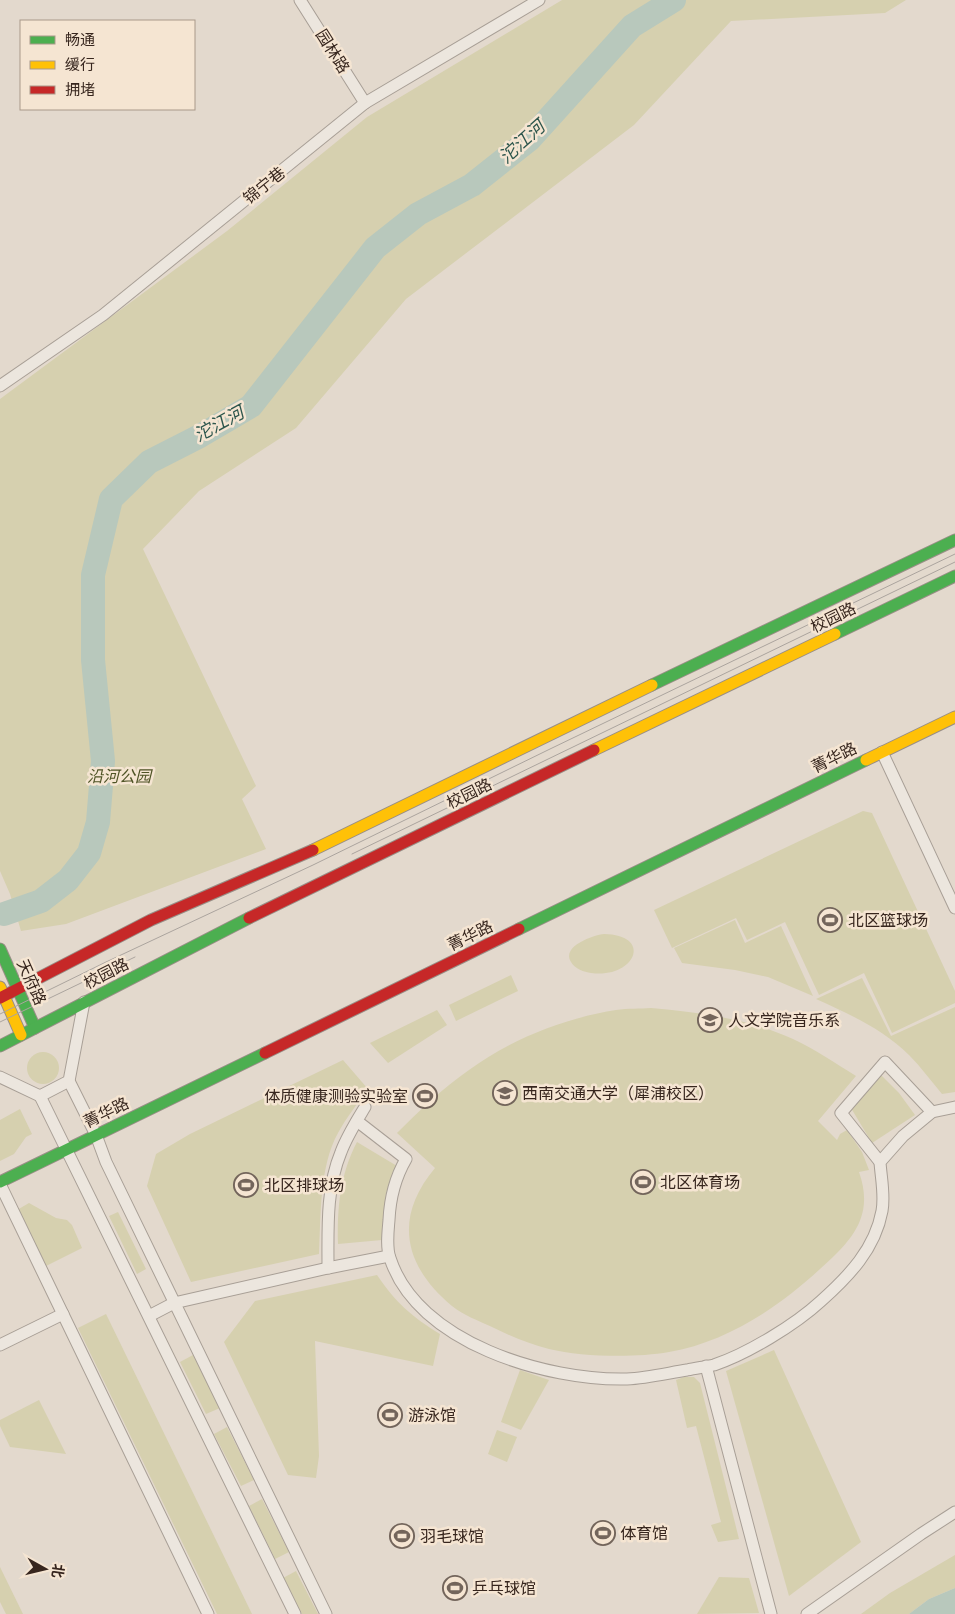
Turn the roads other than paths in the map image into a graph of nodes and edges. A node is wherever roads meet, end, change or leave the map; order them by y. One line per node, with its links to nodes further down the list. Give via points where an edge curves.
1 (300, 0): 3 (street, 园林路)
2 (539, 0): 3 (street, 锦宁巷)
3 (365, 103): 4 (street, 锦宁巷, via 103,314)
4 (0, 386)
5 (955, 540): 11 (street, 校园路, via 316,849 151,920)
6 (955, 576): 13 (street, 校园路, via 352,868)
7 (955, 716): 8 (street, 菁华路)
8 (882, 752): 9 (street); 24 (street, 菁华路)
9 (955, 906)
10 (0, 949): 11 (street, 天府路)
11 (17, 989): 12 (street, 校园路); 14 (street, 天府路)
12 (1, 994): 15 (street, 天府路)
13 (84, 1002): 14 (street, 校园路); 18 (street)
14 (35, 1028): 15 (street, 校园路)
15 (21, 1035): 16 (street, 校园路)
16 (0, 1046)
17 (0, 1077): 19 (street)
18 (69, 1081): 19 (street); 24 (street)
19 (40, 1096): 25 (street)
20 (955, 1107): 22 (street)
21 (365, 1108): 23 (street)
22 (932, 1112): 26 (street, via 903,1136); 26 (street, via 885,1062 841,1113)
23 (357, 1121): 28 (street, via 406,1159 394,1185 388,1233); 29 (street, via 340,1154 333,1177)
24 (96, 1135): 25 (street, 菁华路); 30 (street)
25 (66, 1150): 27 (street, 菁华路); 32 (street)
26 (880, 1162): 34 (street, via 882,1212 871,1245 847,1278 809,1312 749,1350)
27 (0, 1183): 31 (street)
28 (389, 1256): 29 (street); 34 (street, via 408,1294 421,1308 462,1340 501,1356 583,1377 628,1378)
29 (328, 1268): 30 (street)
30 (174, 1304): 32 (street); 38 (street)
31 (63, 1314): 33 (street); 36 (street)
32 (149, 1316): 37 (street)
33 (0, 1345)
34 (706, 1366): 39 (street)
35 (955, 1512): 40 (street)
36 (208, 1614)
37 (295, 1614)
38 (326, 1614)
39 (771, 1614)
40 (807, 1614)

